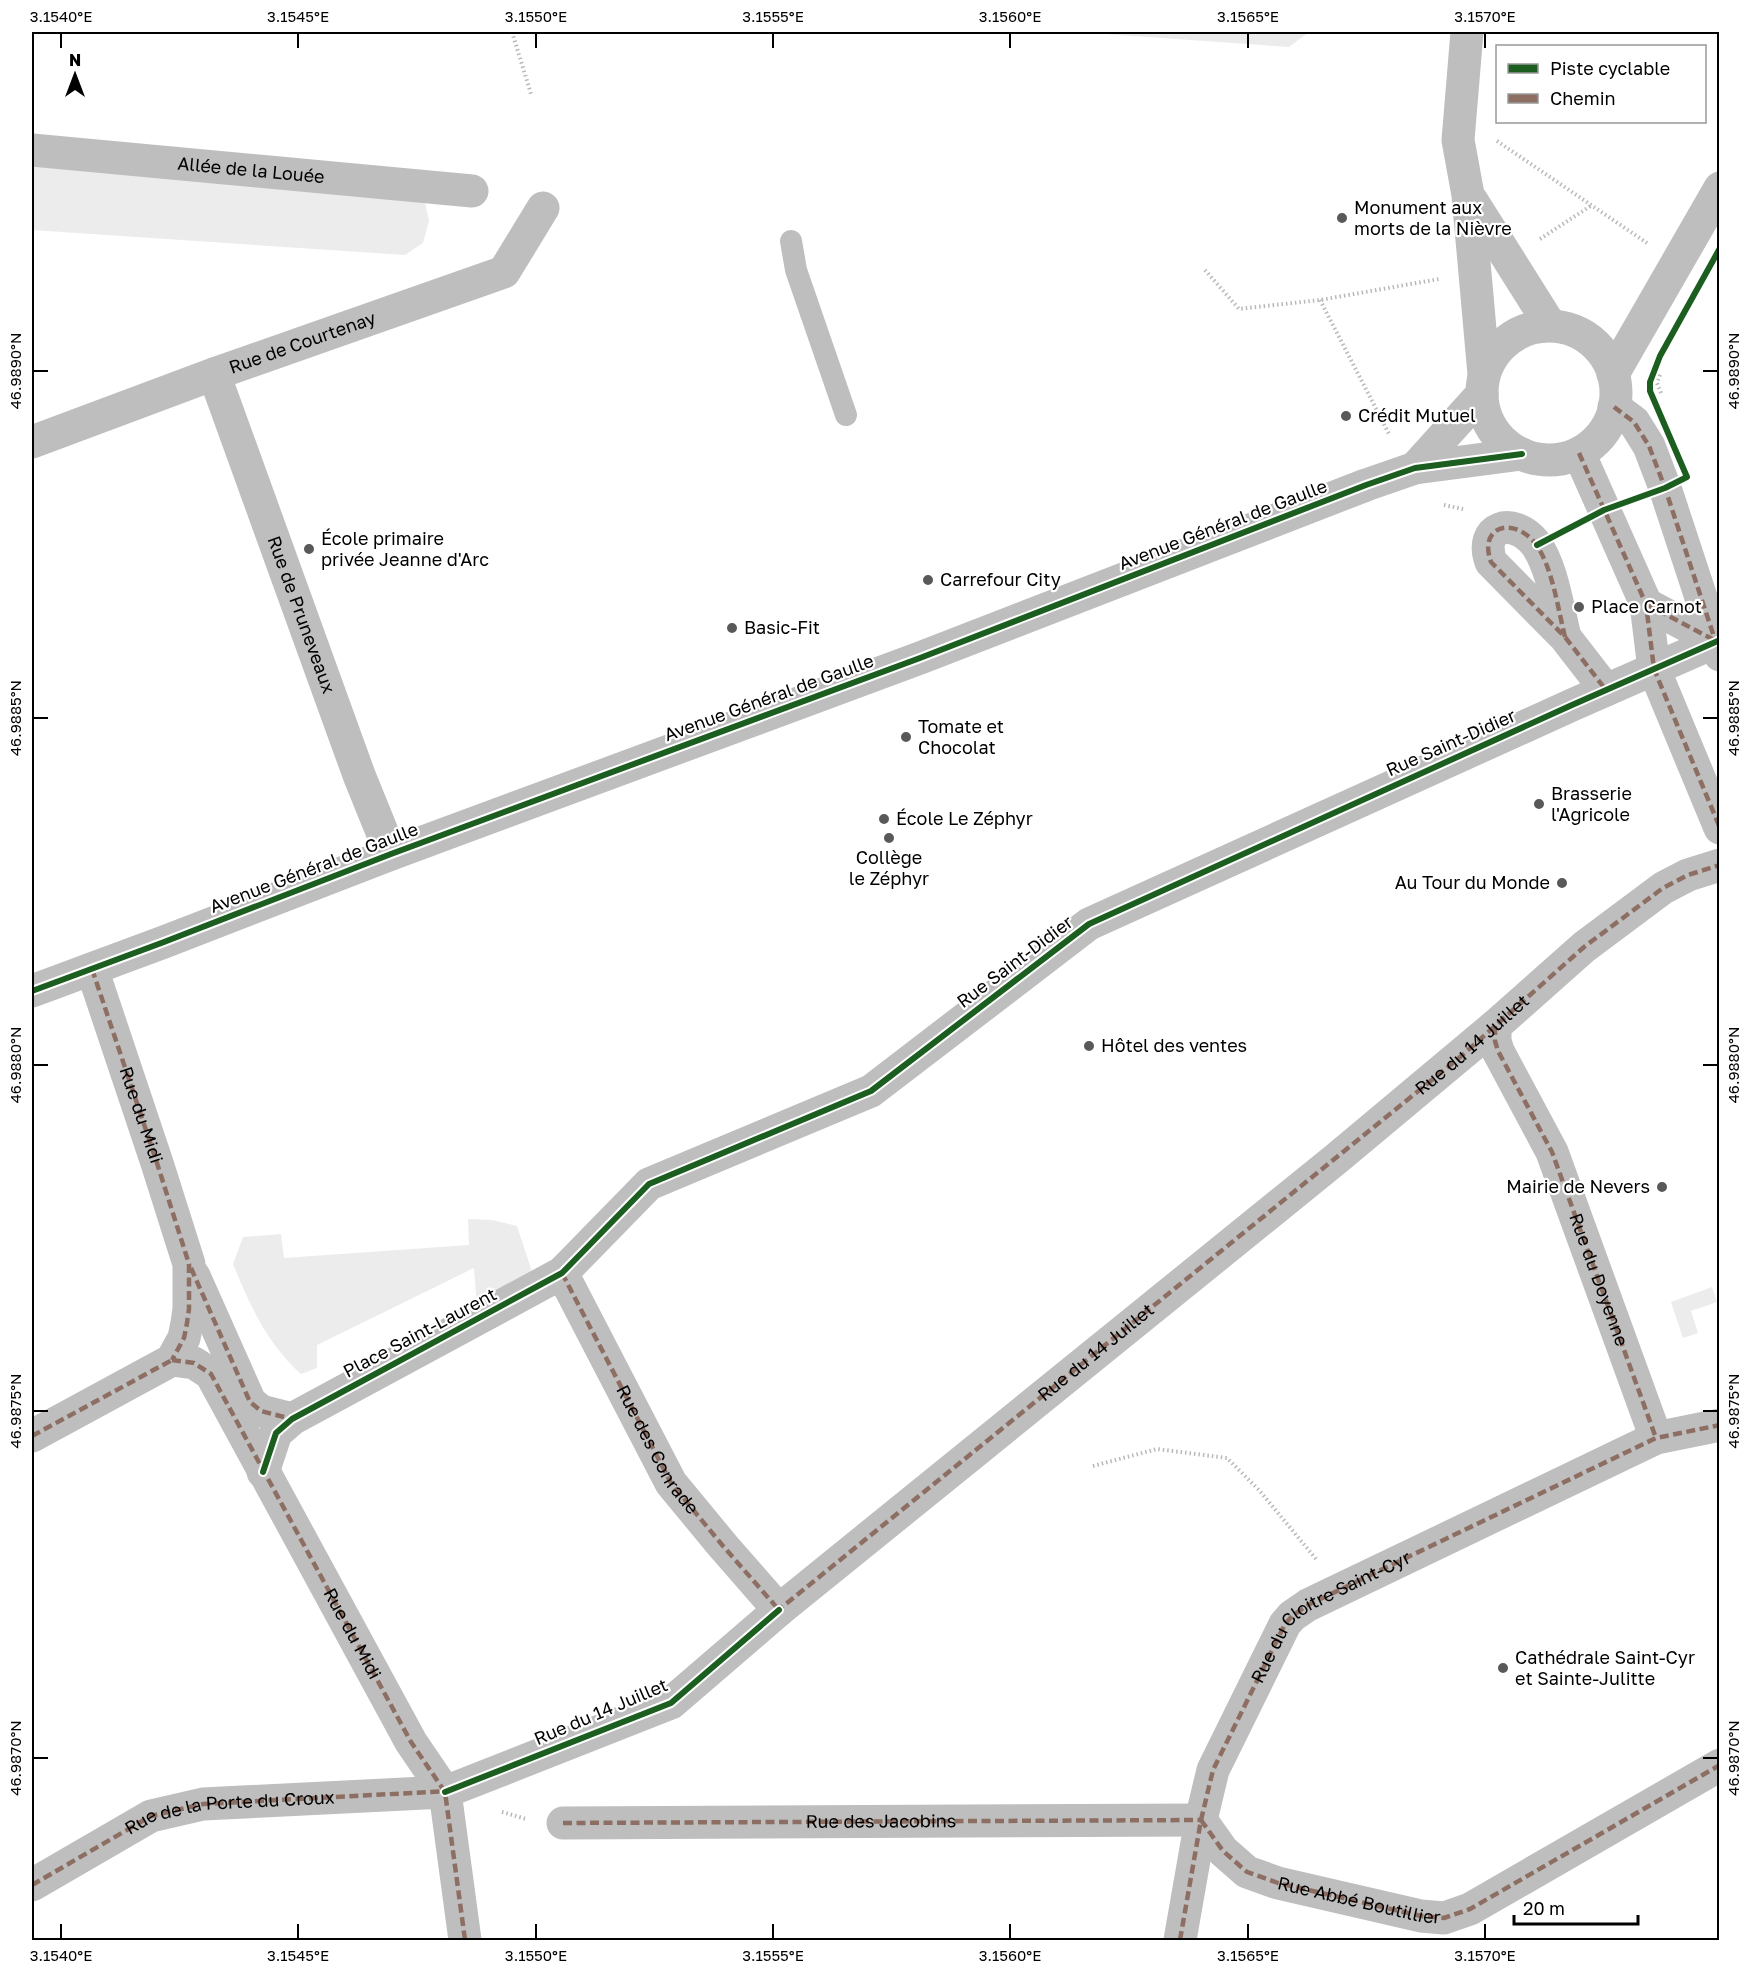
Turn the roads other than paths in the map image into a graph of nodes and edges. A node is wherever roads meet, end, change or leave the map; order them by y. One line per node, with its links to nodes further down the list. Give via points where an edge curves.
1 (1467, 32): 5 (street, via 1458,140)
2 (32, 150): 4 (street, Allée de la Louée)
3 (1719, 188): 9 (street)
4 (472, 191)
5 (1468, 195): 10 (street); 13 (street)
6 (543, 208): 11 (street, Rue de Courtenay, via 504,272)
7 (1719, 218): 9 (street, via 1703,248)
8 (791, 241): 15 (lane, via 796,270)
9 (1677, 263): 12 (street)
10 (1550, 325): 12 (street, via 1571,329 1590,339); 13 (street, via 1528,329 1509,339 1493,354)
11 (214, 374): 16 (street, Rue de Courtenay); 26 (street, Rue de Pruneveaux)
12 (1613, 374): 14 (street)
13 (1483, 384): 18 (street, via 1485,412 1493,430); 19 (street, Avenue Général de Gaulle)
14 (1614, 407): 17 (street, via 1607,426); 22 (street, via 1634,422 1648,446)
15 (846, 415)
16 (32, 442)
17 (1579, 453): 18 (street, via 1541,459); 20 (street)
18 (1522, 454): 19 (street, Avenue Général de Gaulle)
19 (1415, 468): 26 (street, Avenue Général de Gaulle, via 920,658)
20 (1646, 604): 22 (street); 23 (street)
21 (1565, 637): 24 (street)
22 (1718, 645): 23 (street)
23 (1654, 669): 24 (street, Rue Saint-Didier); 25 (street)
24 (1606, 690): 32 (street, Rue Saint-Didier, via 1089,924 871,1091 649,1185)
25 (1719, 828)
26 (391, 854): 28 (street, Avenue Général de Gaulle)
27 (1719, 865): 30 (street, Rue du 14 Juillet, via 1688,875 1654,895 1584,947)
28 (92, 969): 29 (street, Avenue Général de Gaulle); 31 (street, Rue du Midi)
29 (32, 991)
30 (1495, 1026): 37 (street, Rue du Doyenne, via 1498,1051 1552,1152); 39 (street, Rue du 14 Juillet)
31 (189, 1264): 33 (street, Rue du Midi, via 187,1323); 34 (street, Rue du Midi, via 250,1402 261,1411)
32 (562, 1273): 34 (street, Place Saint-Laurent); 39 (street, Rue des Conrade, via 671,1483)
33 (172, 1360): 36 (street); 38 (street, Rue du Midi, via 194,1363 211,1374)
34 (292, 1419): 38 (street, via 276,1433)
35 (1719, 1425): 37 (street, Rue du Cloitre Saint-Cyr)
36 (32, 1436)
37 (1656, 1438): 42 (street, Rue du Cloitre Saint-Cyr, via 1292,1616 1213,1770)
38 (263, 1472): 41 (street, Rue du Midi, via 411,1742)
39 (779, 1610): 41 (street, Rue du 14 Juillet, via 671,1703)
40 (1719, 1765): 42 (street, Rue Abbé Boutillier, via 1470,1909 1444,1918 1278,1883 1247,1872 1223,1851)
41 (446, 1792): 44 (street, Rue de la Porte du Croux, via 203,1804 151,1816); 45 (street)
42 (1201, 1820): 43 (street, Rue des Jacobins); 46 (street, Rue du Cloitre Saint-Cyr)
43 (563, 1823)
44 (32, 1885)
45 (465, 1941)
46 (1180, 1941)

